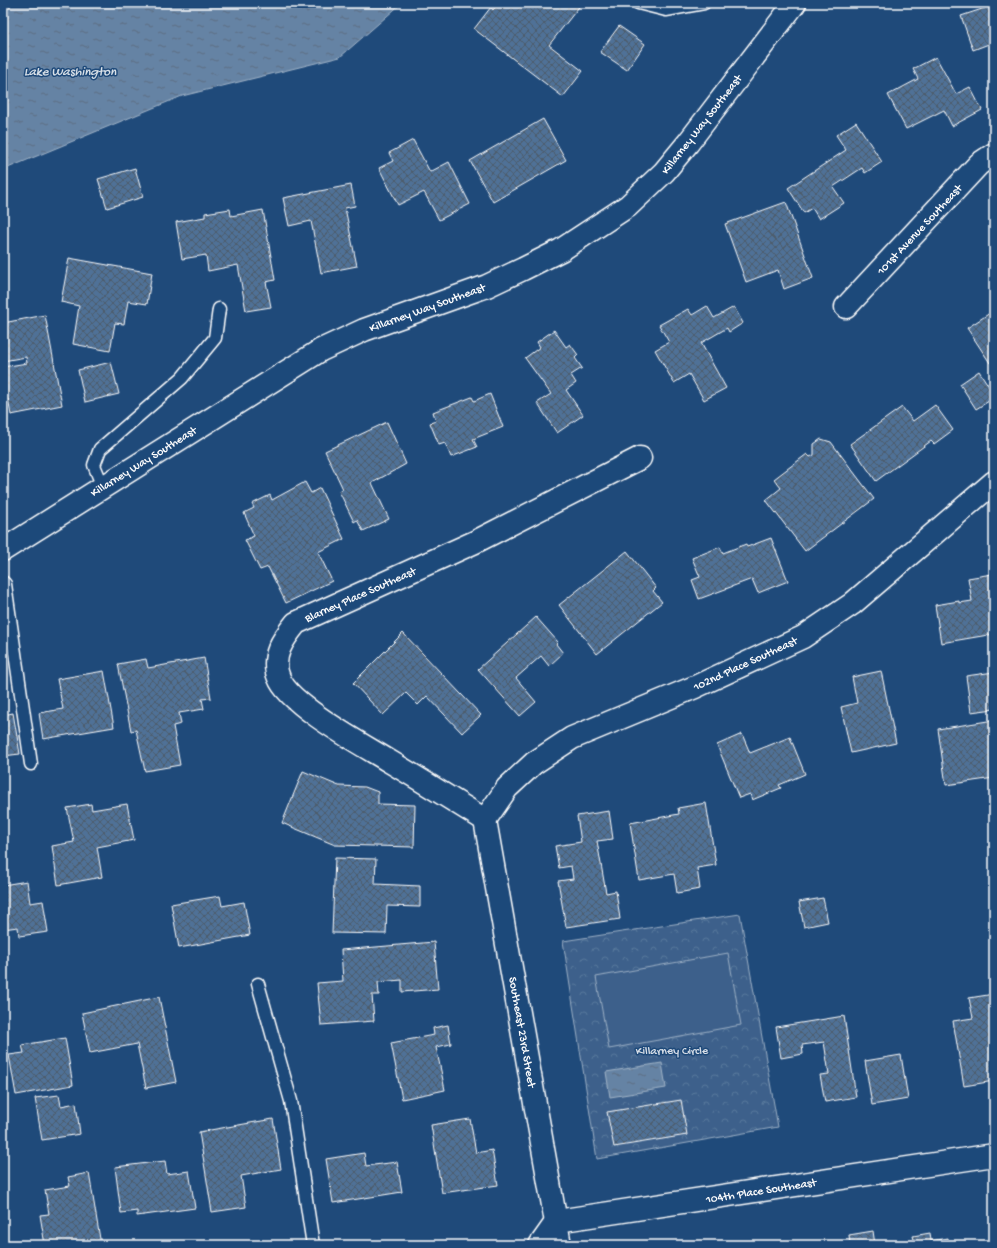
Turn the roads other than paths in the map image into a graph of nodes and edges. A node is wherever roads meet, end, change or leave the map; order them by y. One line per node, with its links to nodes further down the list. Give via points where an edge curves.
1 (638, 3): 2 (lane, via 666,10)
2 (704, 3)
3 (795, 3): 9 (street, Killarney Way Southeast, via 688,143 664,172 628,206 561,250 523,270 487,286 364,330 321,350)
4 (994, 154): 5 (street, 101st Avenue Southeast, via 979,164)
5 (846, 307)
6 (219, 309): 9 (lane, via 215,338 182,378 100,448 94,465)
7 (640, 458): 13 (street, Blarney Place Southeast, via 475,542 296,623 284,638 275,659 279,678 288,691 318,717)
8 (994, 482): 13 (street, 102nd Place Southeast, via 852,604 802,637 695,687 572,738 534,763 507,788)
9 (103, 487): 10 (street, Killarney Way Southeast)
10 (3, 550)
11 (3, 582): 12 (lane)
12 (31, 764)
13 (485, 820): 16 (street, Southeast 23rd Street)
14 (258, 984): 17 (lane, via 291,1101)
15 (994, 1155): 16 (street, 104th Place Southeast)
16 (557, 1221): 18 (street); 19 (street, Southeast 23rd Street)
17 (313, 1245)
18 (540, 1245)
19 (560, 1245)

